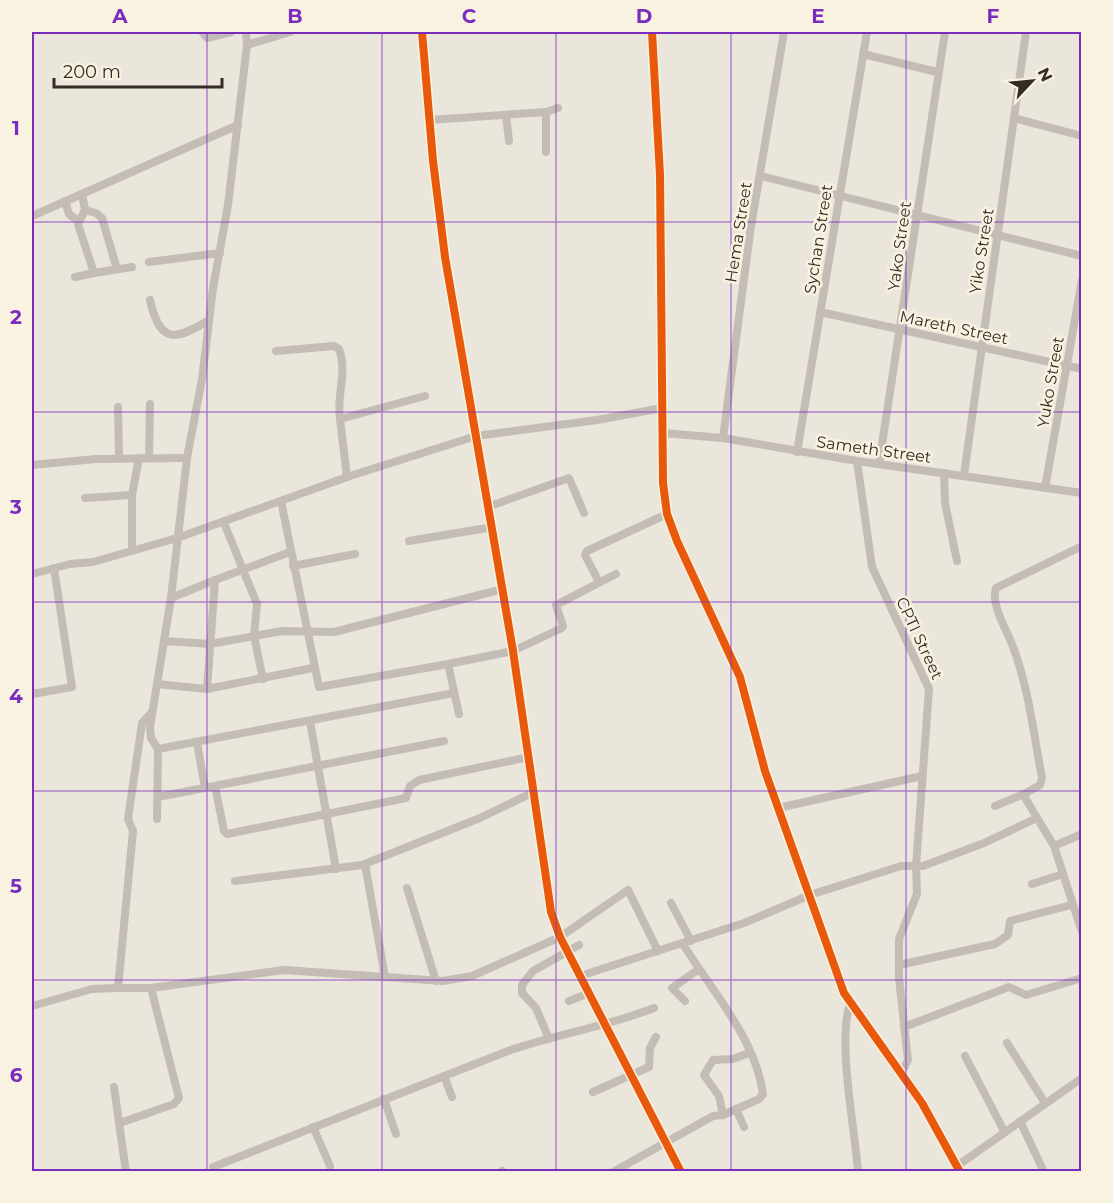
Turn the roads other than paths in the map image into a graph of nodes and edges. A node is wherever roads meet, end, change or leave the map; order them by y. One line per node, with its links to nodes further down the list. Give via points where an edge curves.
1 (202, 32): 2 (street, via 207,38)
2 (231, 32)
3 (246, 32): 11 (street)
4 (290, 32): 11 (street)
5 (422, 32): 18 (street)
6 (652, 32): 51 (street, via 660,175)
7 (784, 32): 23 (street, Hema Street)
8 (867, 32): 12 (street, Sychan Street)
9 (945, 32): 13 (street, Yako Street)
10 (1026, 32): 17 (street, Yiko Street)
11 (248, 45): 19 (street)
12 (863, 54): 13 (street); 25 (street, Sychan Street)
13 (938, 72): 28 (street, Yako Street)
14 (558, 108): 15 (street)
15 (546, 112): 16 (street); 22 (street)
16 (506, 115): 18 (street); 21 (street)
17 (1014, 118): 20 (street); 31 (street, Yiko Street)
18 (429, 120): 54 (street, via 445,257)
19 (238, 125): 24 (street); 32 (street)
20 (1082, 136)
21 (509, 141)
22 (546, 152)
23 (761, 176): 25 (street); 55 (street, Hema Street)
24 (82, 194): 26 (street); 27 (street)
25 (840, 194): 28 (street); 41 (street, Sychan Street)
26 (65, 201): 29 (street); 30 (street, via 69,214)
27 (85, 210): 30 (street); 36 (street, via 102,218)
28 (916, 214): 31 (street); 43 (street, Yako Street)
29 (32, 216)
30 (78, 221): 37 (street)
31 (998, 235): 33 (street); 44 (street, Yiko Street)
32 (220, 253): 34 (street); 42 (street)
33 (1082, 256)
34 (149, 262)
35 (132, 267): 36 (street)
36 (117, 269): 37 (street)
37 (94, 273): 38 (street)
38 (75, 277)
39 (1082, 280): 46 (street, Yuko Street)
40 (150, 300): 42 (street, via 157,325 168,334 182,336)
41 (820, 312): 43 (street, Mareth Street); 56 (street, Sychan Street)
42 (209, 320): 60 (street)
43 (901, 329): 44 (street, Mareth Street); 62 (street, Yako Street)
44 (980, 347): 46 (street, Mareth Street); 65 (street, Yiko Street)
45 (276, 351): 52 (street, via 334,346 339,349 344,373)
46 (1067, 365): 47 (street, Mareth Street); 67 (street, Yuko Street)
47 (1082, 369)
48 (424, 396): 52 (street)
49 (150, 404): 59 (street)
50 (118, 407): 57 (street)
51 (662, 408): 53 (street); 54 (street)
52 (340, 419): 66 (street)
53 (662, 433): 55 (street, Sameth Street); 74 (street)
54 (476, 436): 66 (street); 72 (street)
55 (723, 438): 56 (street, Sameth Street)
56 (797, 452): 61 (street, Sameth Street)
57 (119, 458): 58 (street); 63 (street)
58 (140, 458): 59 (street); 69 (street)
59 (149, 458): 60 (street)
60 (187, 458): 77 (street)
61 (857, 461): 62 (street, Sameth Street); 113 (street, CPTI Street, via 872,567 929,689)
62 (879, 464): 64 (street, Sameth Street)
63 (32, 465)
64 (944, 473): 65 (street, Sameth Street); 83 (street, via 945,503)
65 (964, 476): 67 (street, Sameth Street)
66 (347, 477): 71 (street)
67 (1045, 489): 68 (street, Sameth Street)
68 (1082, 493)
69 (132, 495): 70 (street); 80 (street)
70 (85, 498)
71 (281, 501): 75 (street); 81 (street)
72 (490, 506): 73 (street, via 570,478); 76 (street)
73 (584, 513)
74 (667, 514): 90 (street, via 587,551 585,555); 120 (street, via 740,677)
75 (224, 523): 77 (street); 86 (street)
76 (493, 527): 78 (street); 91 (street)
77 (177, 538): 80 (street); 92 (street)
78 (409, 542)
79 (1082, 546): 117 (street, via 996,588 994,594 1018,659 1042,778 1040,785)
80 (132, 551): 85 (street)
81 (290, 552): 84 (street); 86 (street)
82 (355, 554): 84 (street)
83 (957, 561)
84 (293, 566): 93 (street)
85 (54, 568): 87 (street); 104 (street, via 72,687)
86 (243, 570): 89 (street); 94 (street, via 257,604)
87 (32, 574)
88 (616, 574): 90 (street)
89 (215, 580): 92 (street); 96 (street)
90 (599, 582): 97 (street, via 556,605 562,628)
91 (503, 589): 93 (street, via 334,632); 97 (street)
92 (171, 598): 95 (street)
93 (306, 632): 94 (street); 99 (street)
94 (254, 636): 96 (street); 100 (street)
95 (164, 642): 96 (street); 101 (street)
96 (210, 644): 102 (street)
97 (513, 651): 98 (street); 111 (street)
98 (448, 664): 99 (street, via 325,688 319,687); 103 (street)
99 (313, 668): 100 (street)
100 (263, 679): 102 (street)
101 (157, 684): 102 (street); 105 (street)
102 (207, 689)
103 (454, 693): 106 (street); 107 (street)
104 (32, 694)
105 (153, 711): 110 (street, via 150,733); 148 (street, via 142,723 128,819 133,831)
106 (459, 714)
107 (310, 721): 109 (street); 112 (street)
108 (444, 741): 112 (street)
109 (197, 742): 110 (street); 115 (street)
110 (158, 749): 118 (street)
111 (529, 757): 116 (street); 121 (street, via 419,780 410,786 406,798)
112 (320, 765): 114 (street); 121 (street)
113 (922, 776): 120 (street); 127 (street, CPTI Street)
114 (215, 786): 115 (street); 121 (street, via 227,834)
115 (206, 788): 118 (street)
116 (534, 792): 126 (street); 137 (street, via 551,912)
117 (1024, 794): 119 (street); 122 (street)
118 (158, 797): 123 (street)
119 (995, 806)
120 (778, 808): 133 (street)
121 (327, 815): 128 (street)
122 (1037, 818): 125 (street); 127 (street, via 984,843)
123 (157, 819)
124 (1082, 834): 125 (street)
125 (1054, 846): 129 (street)
126 (364, 864): 128 (street); 145 (street)
127 (916, 866): 133 (street, via 901,866); 142 (street, CPTI Street, via 917,894 899,939)
128 (336, 869): 130 (street)
129 (1063, 874): 131 (street); 135 (street)
130 (235, 881)
131 (1032, 884)
132 (407, 888): 147 (street)
133 (810, 895): 138 (street); 153 (street)
134 (671, 903): 138 (street)
135 (1071, 905): 136 (street); 142 (street, via 1010,921 1008,935 995,944)
136 (1082, 932)
137 (560, 937): 140 (street, via 628,890); 141 (street); 147 (street, via 472,976)
138 (687, 942): 140 (street); 143 (street)
139 (579, 945): 141 (street)
140 (658, 951): 144 (street)
141 (567, 952): 144 (street); 159 (street, via 533,971 522,985 522,993 536,1008)
142 (899, 965): 157 (street, CPTI Street)
143 (699, 969): 152 (street, via 672,988); 161 (street, via 728,1010)
144 (580, 976): 150 (street)
145 (384, 977): 147 (street); 149 (street, via 284,970)
146 (1082, 978): 157 (street, via 1026,994 1009,987)
147 (436, 981)
148 (118, 988): 149 (street); 154 (street, via 92,990)
149 (151, 988): 175 (street, via 179,1098 174,1104)
150 (589, 993): 151 (street); 156 (street)
151 (569, 1001)
152 (685, 1001)
153 (850, 1004): 163 (street); 187 (street, via 845,1040)
154 (32, 1006)
155 (654, 1008): 156 (street)
156 (606, 1025): 159 (street); 165 (street)
157 (904, 1027): 163 (street, CPTI Street, via 908,1064)
158 (656, 1037): 165 (street, via 650,1048 649,1067)
159 (549, 1039): 164 (street)
160 (1007, 1043): 171 (street)
161 (749, 1053): 172 (street, via 763,1094); 173 (street, via 734,1059 713,1060 704,1075 719,1096)
162 (965, 1056): 178 (street)
163 (901, 1074): 183 (street, via 928,1111)
164 (444, 1076): 169 (street); 170 (street)
165 (632, 1076): 168 (street); 180 (street)
166 (1082, 1078): 171 (street)
167 (114, 1088): 175 (street)
168 (593, 1092)
169 (452, 1097)
170 (384, 1099): 176 (street); 179 (street)
171 (1045, 1103): 174 (street)
172 (736, 1109): 173 (street); 177 (street)
173 (723, 1115): 180 (street, via 713,1116)
174 (1020, 1121): 178 (street); 188 (street)
175 (120, 1123): 184 (street)
176 (314, 1127): 181 (street); 182 (street)
177 (744, 1127)
178 (1004, 1131): 183 (street)
179 (396, 1134)
180 (667, 1143): 185 (street); 186 (street)
181 (330, 1166)
182 (213, 1167)
183 (959, 1169)
184 (126, 1172)
185 (612, 1172)
186 (681, 1172)
187 (858, 1172)
188 (1044, 1172)

